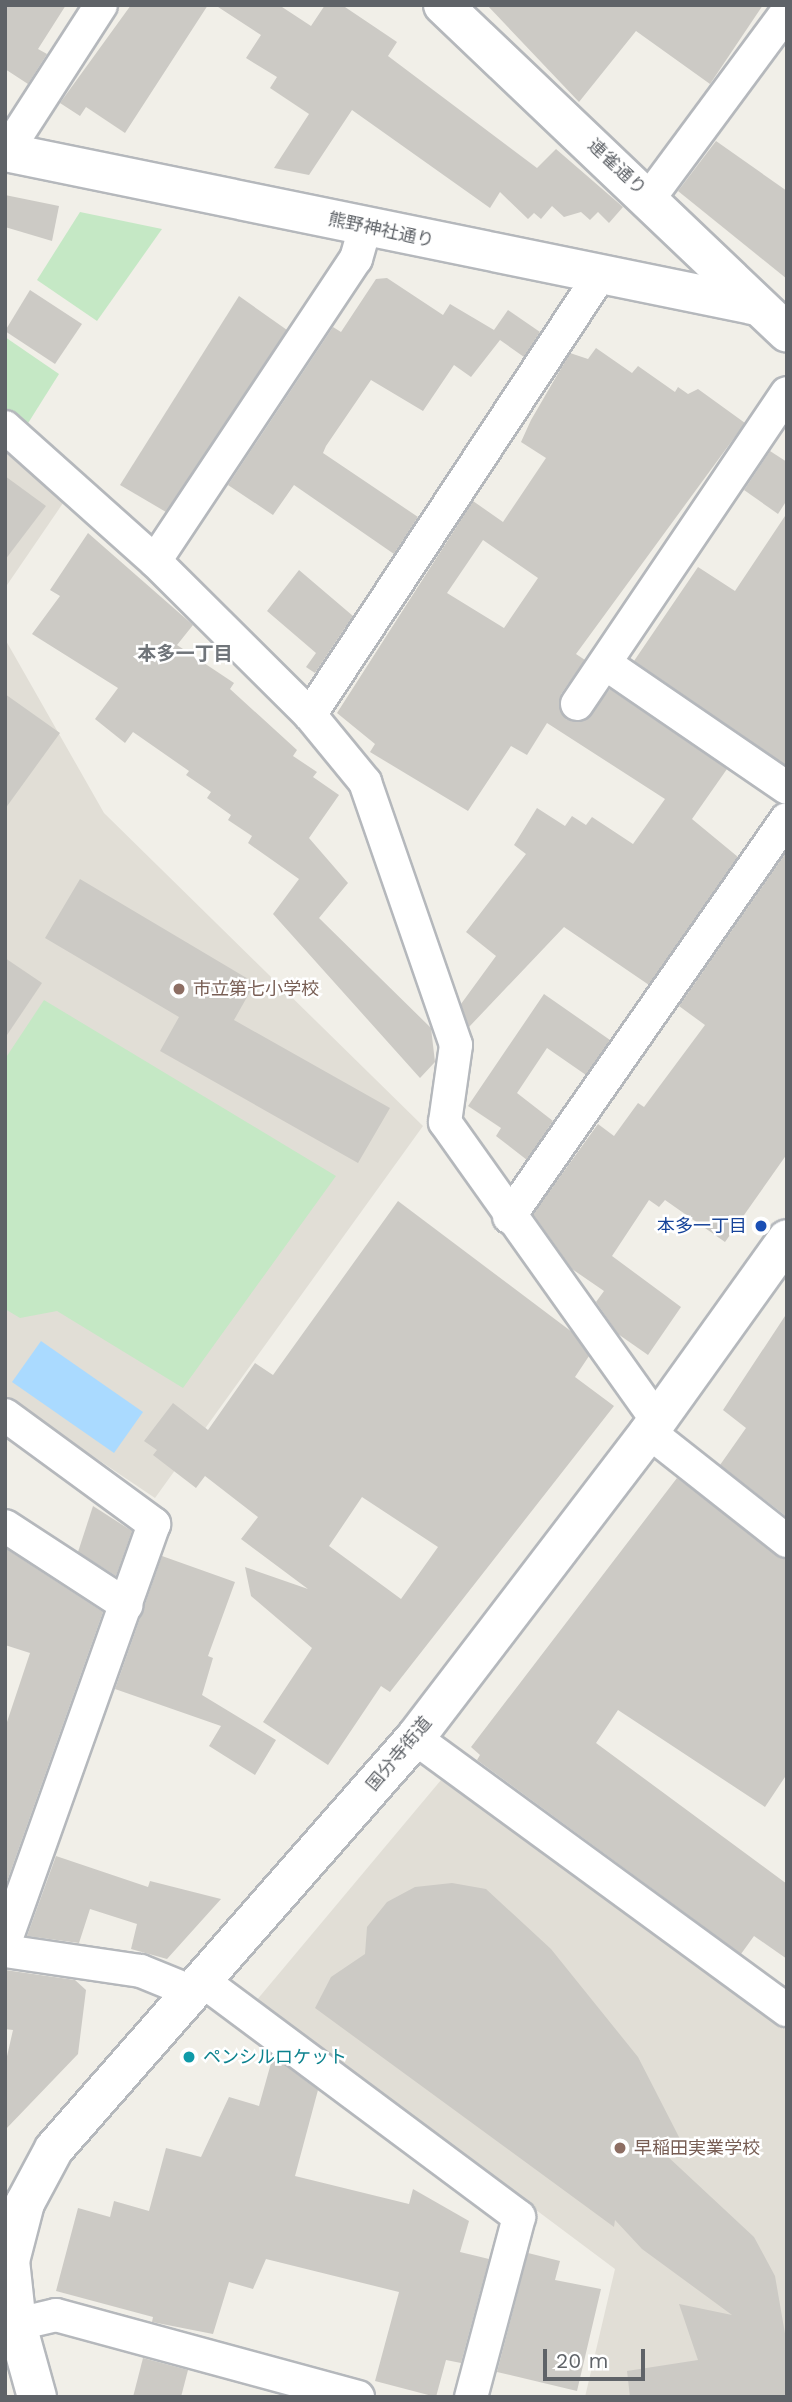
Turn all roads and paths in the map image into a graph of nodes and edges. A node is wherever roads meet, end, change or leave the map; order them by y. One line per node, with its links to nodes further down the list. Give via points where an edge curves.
1 (101, 5): 4 (street)
2 (443, 5): 5 (main road, 連雀通り)
3 (787, 12): 5 (street)
4 (5, 153): 6 (main road, 熊野神社通り)
5 (650, 197): 8 (main road, 連雀通り)
6 (365, 227): 7 (main road, 熊野神社通り); 12 (street, via 356,260)
7 (600, 275): 8 (main road, 熊野神社通り); 15 (street)
8 (757, 306): 9 (main road, 連雀通り)
9 (787, 333)
10 (787, 393): 13 (street)
11 (5, 427): 12 (street)
12 (155, 561): 15 (street)
13 (606, 664): 14 (street); 16 (street)
14 (577, 704)
15 (310, 715): 18 (street, via 365,782 456,1045 445,1122)
16 (787, 788)
17 (787, 819): 18 (street)
18 (509, 1217): 21 (street)
19 (787, 1239): 21 (main road, 国分寺街道)
20 (5, 1415): 24 (street, via 154,1524)
21 (653, 1426): 23 (street); 25 (main road, 国分寺街道)
22 (5, 1526): 24 (street)
23 (787, 1541)
24 (126, 1605): 26 (street)
25 (415, 1738): 28 (main road, 国分寺街道); 29 (street)
26 (5, 1942)
27 (5, 1951): 28 (street, via 141,1971)
28 (195, 1985): 30 (main road, 国分寺街道, via 54,2149 25,2203 10,2261); 33 (street, via 519,2217)
29 (787, 2010)
30 (11, 2326): 31 (main road); 32 (street, via 57,2315)
31 (37, 2397)
32 (358, 2397)
33 (471, 2397)

